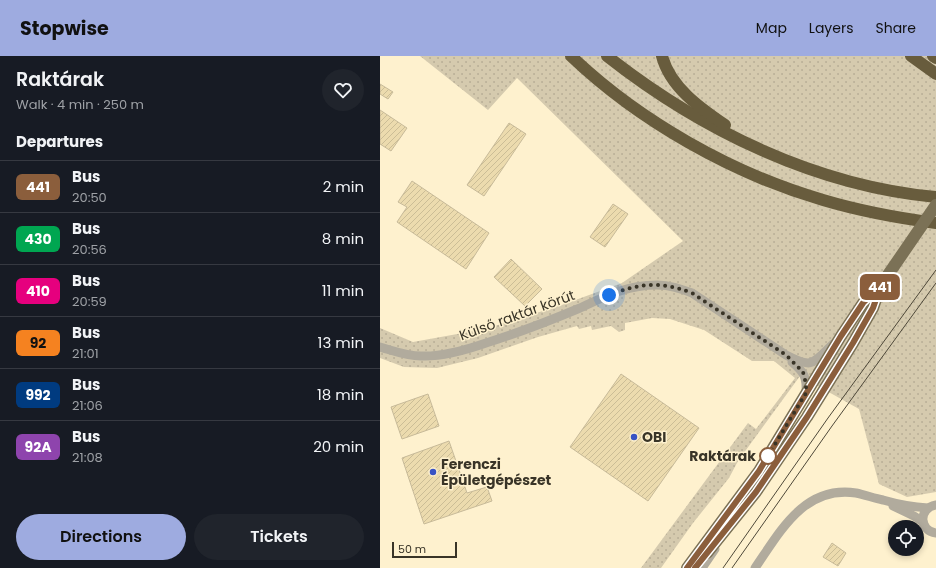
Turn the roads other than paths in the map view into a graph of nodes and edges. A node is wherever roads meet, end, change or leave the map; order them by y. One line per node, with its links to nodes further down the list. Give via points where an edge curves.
1 (571, 56): 11 (highway, via 613,92 672,133 754,175 823,200)
2 (607, 56): 8 (highway, via 668,101)
3 (662, 56): 8 (highway, via 669,73 699,107)
4 (911, 56): 7 (highway)
5 (933, 56): 6 (highway)
6 (936, 58)
7 (936, 74)
8 (762, 151): 9 (highway, via 858,184)
9 (936, 198)
10 (936, 205): 12 (main road, bridge)
11 (936, 223)
12 (881, 285): 13 (main road, via 863,303); 21 (main road, via 873,308 811,410 756,492)
13 (841, 336): 15 (street, Külső raktár körút, via 812,362 802,363); 16 (main road)
14 (380, 347): 15 (street, Külső raktár körút, via 422,356 456,352 546,322 627,288 659,285 692,293)
15 (786, 355): 16 (street, Külső raktár körút, via 803,372)
16 (806, 393): 24 (main road, via 759,471)
17 (881, 500): 18 (street); 19 (street); 27 (street, via 846,492 815,499 790,519)
18 (932, 507): 20 (street, via 923,514)
19 (920, 520)
20 (923, 520)
21 (733, 521): 25 (main road); 26 (street)
22 (924, 524): 23 (street, via 929,531)
23 (936, 533)
24 (687, 568)
25 (695, 568)
26 (702, 568)
27 (755, 568)

